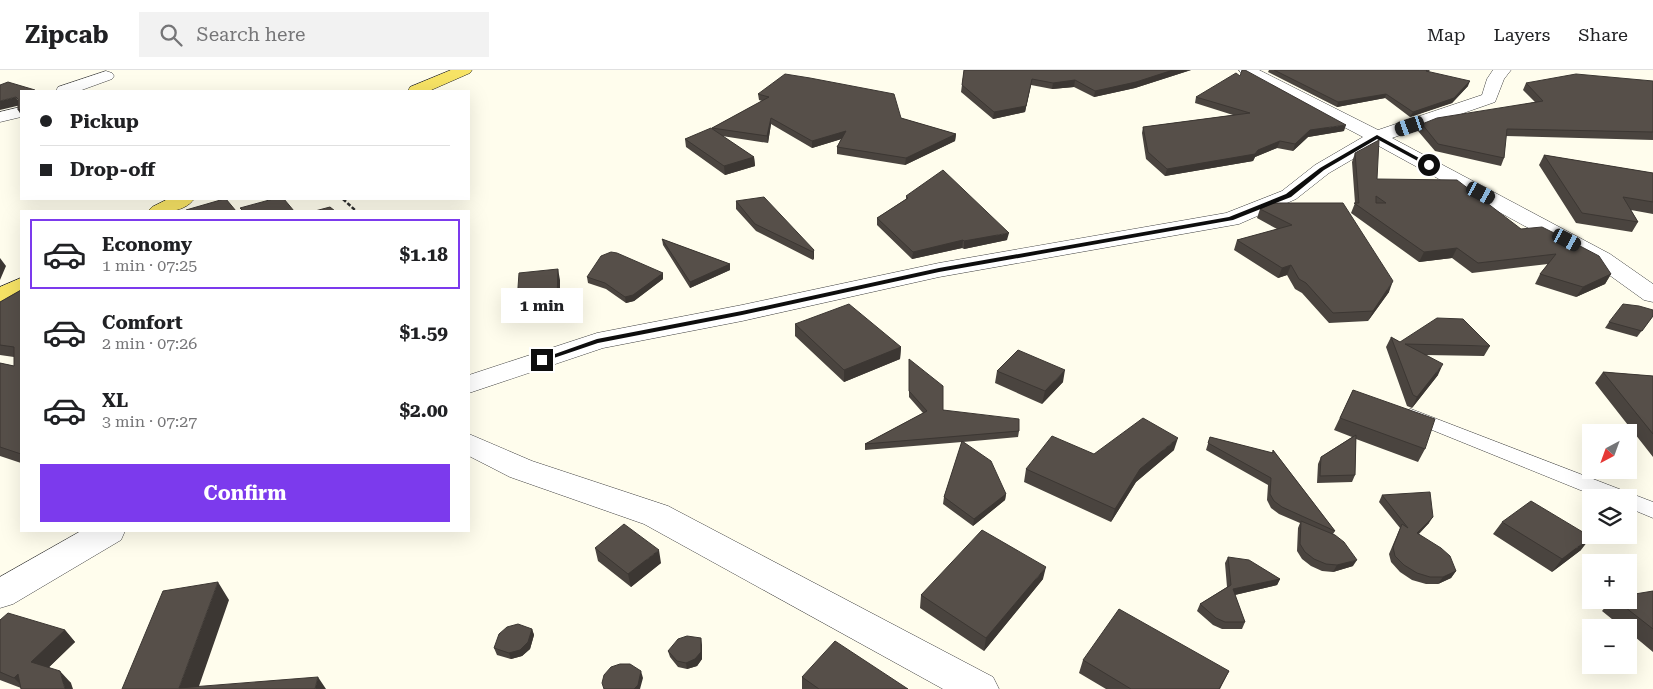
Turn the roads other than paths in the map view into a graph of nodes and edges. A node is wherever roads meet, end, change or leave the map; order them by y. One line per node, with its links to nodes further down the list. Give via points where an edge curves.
1 (464, 70): 6 (main road)
2 (1247, 70): 9 (street)
3 (1503, 70): 9 (street, via 1488,98)
4 (106, 76): 5 (street)
5 (67, 90)
6 (418, 90)
7 (20, 112): 8 (street)
8 (0, 117)
9 (1377, 137): 13 (street, via 1602,259); 15 (street, via 1322,169 1289,195 1231,219 939,270 597,341)
10 (182, 200): 11 (main road)
11 (161, 210)
12 (20, 286): 14 (main road)
13 (1653, 295)
14 (0, 297)
15 (470, 384)
16 (1392, 408): 18 (lane)
17 (470, 444): 23 (street, via 521,470 656,516)
18 (1599, 489)
19 (1637, 503): 20 (lane)
20 (1653, 510)
21 (107, 532): 22 (street)
22 (0, 594)
23 (979, 689)

